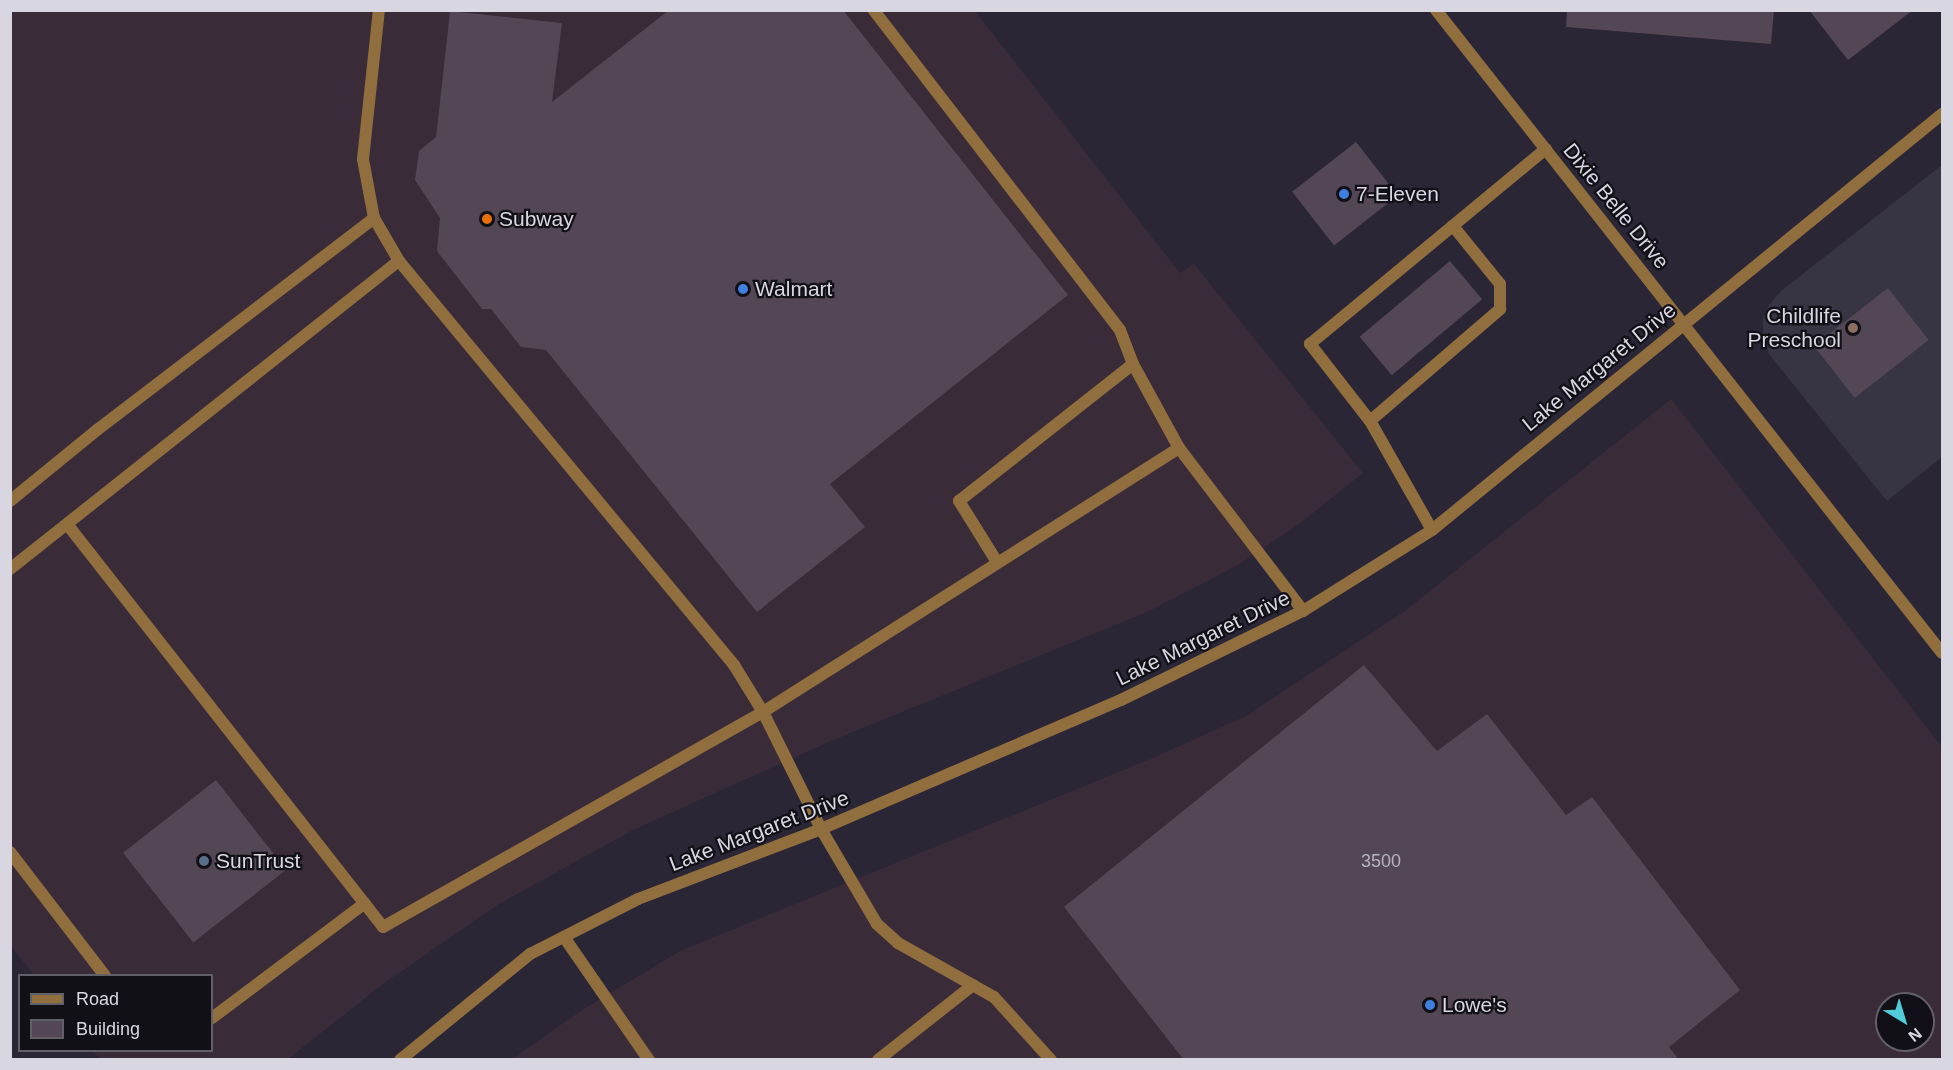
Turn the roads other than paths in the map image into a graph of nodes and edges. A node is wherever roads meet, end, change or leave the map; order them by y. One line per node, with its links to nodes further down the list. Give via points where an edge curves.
1 (379, 10): 6 (street, via 363,159)
2 (874, 10): 10 (street, via 1120,330)
3 (1436, 10): 5 (street, Dixie Belle Drive)
4 (1942, 114): 9 (street, Lake Margaret Drive)
5 (1546, 149): 7 (street); 9 (street, Dixie Belle Drive)
6 (374, 218): 8 (street); 13 (street)
7 (1453, 226): 11 (street, via 1500,284 1500,309); 11 (street, via 1310,344)
8 (399, 261): 14 (street); 20 (street, via 734,665)
9 (1684, 322): 15 (street, Lake Margaret Drive); 19 (street, Dixie Belle Drive)
10 (1133, 364): 12 (street); 16 (street, via 959,501)
11 (1370, 421): 15 (street)
12 (1179, 448): 16 (street); 18 (street)
13 (10, 501)
14 (67, 524): 17 (street); 23 (street)
15 (1432, 530): 18 (street, Lake Margaret Drive)
16 (997, 562): 20 (street)
17 (10, 569)
18 (1303, 611): 21 (street, Lake Margaret Drive, via 1121,700)
19 (1942, 653)
20 (763, 712): 21 (street); 23 (street, via 383,927)
21 (821, 829): 24 (street, Lake Margaret Drive, via 638,899); 26 (street, via 877,924 898,943)
22 (10, 852): 25 (street)
23 (364, 903): 27 (street)
24 (564, 937): 28 (street, Lake Margaret Drive, via 530,954); 29 (street)
25 (104, 974)
26 (973, 985): 30 (street); 31 (street, via 994,997)
27 (213, 1017)
28 (400, 1059)
29 (649, 1059)
30 (878, 1059)
31 (1051, 1059)

